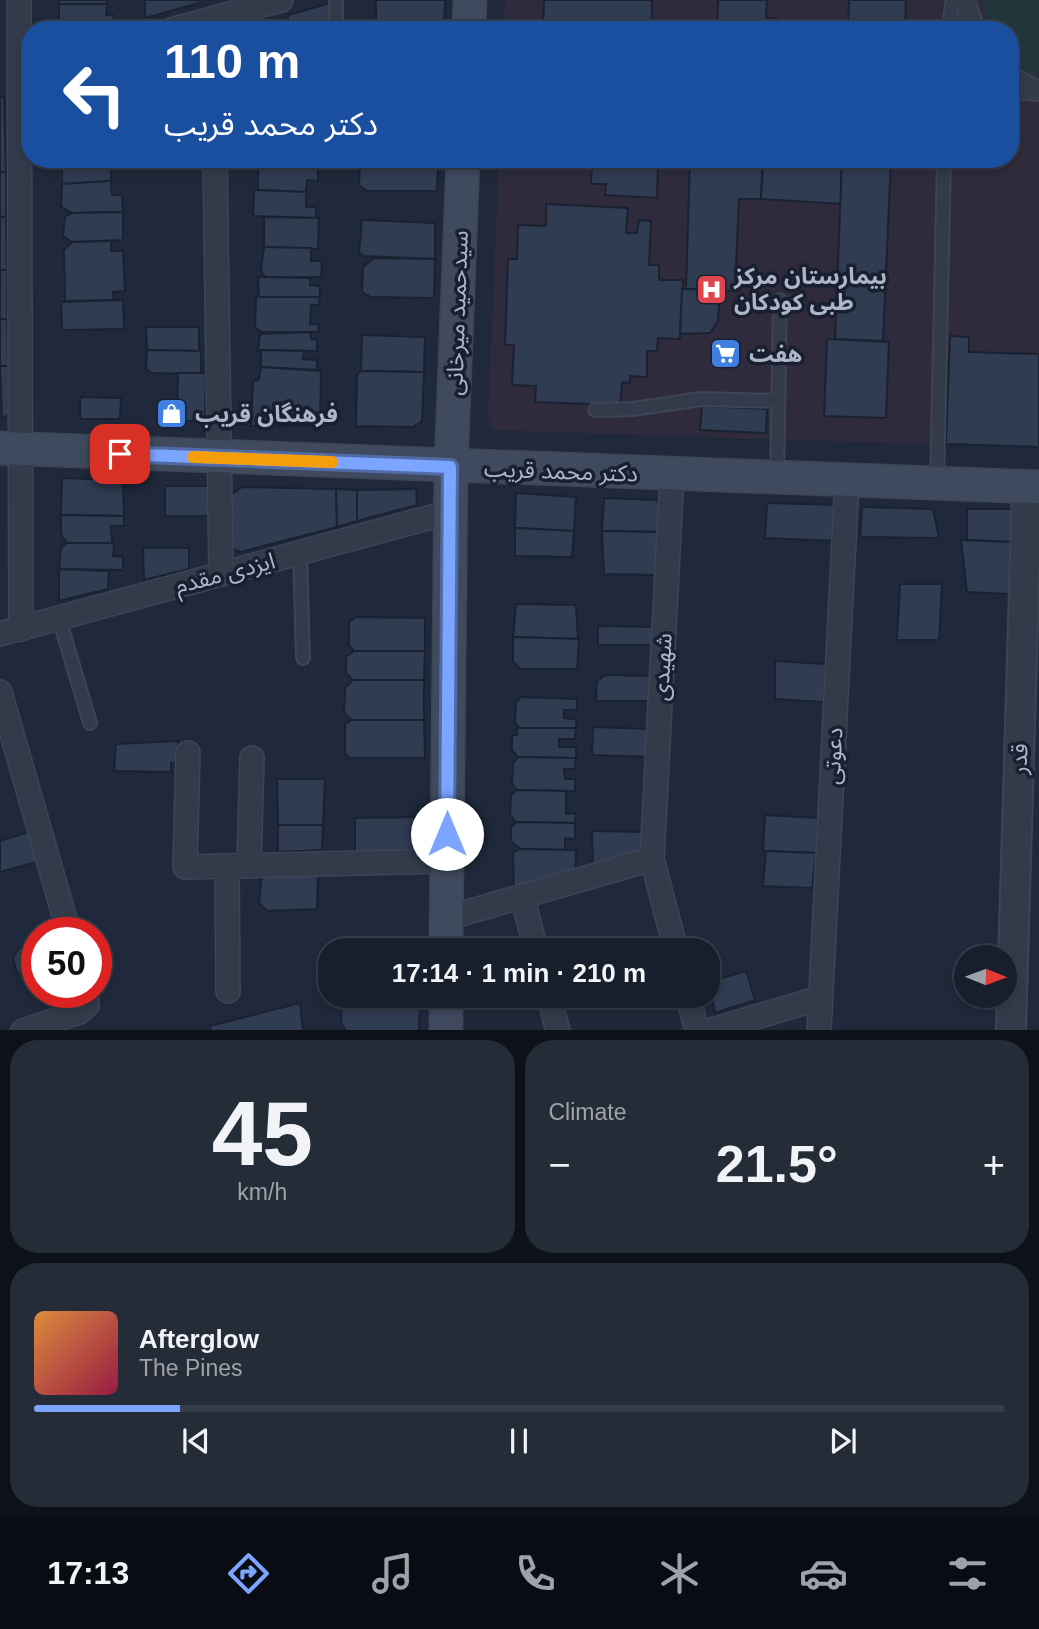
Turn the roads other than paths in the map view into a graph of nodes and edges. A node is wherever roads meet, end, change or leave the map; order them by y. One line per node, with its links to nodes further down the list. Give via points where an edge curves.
1 (19, 0): 13 (street)
2 (281, 0): 7 (street)
3 (336, 0): 8 (lane)
4 (470, 0): 9 (main road)
5 (953, 0): 10 (lane)
6 (966, 0): 11 (lane); 12 (lane)
7 (214, 16)
8 (336, 21)
9 (469, 21)
10 (950, 21)
11 (965, 21)
12 (974, 21)
13 (16, 71): 24 (street)
14 (1019, 78): 15 (lane)
15 (1039, 88)
16 (1019, 92): 17 (lane)
17 (1039, 94)
18 (215, 168): 25 (street)
19 (463, 168): 26 (main road, سیدحمید میرخانی)
20 (944, 168): 30 (lane)
21 (780, 299): 22 (lane)
22 (778, 401): 23 (lane, via 693,399); 28 (lane)
23 (595, 410)
24 (11, 449): 25 (main road, دکتر محمد قریب); 36 (street)
25 (218, 458): 26 (main road, دکتر محمد قریب); 34 (street)
26 (450, 467): 27 (main road, دکتر محمد قریب); 32 (main road, سیدحمید میرخانی)
27 (672, 475): 28 (main road, دکتر محمد قریب); 42 (street, شهیدی)
28 (778, 479): 29 (main road, دکتر محمد قریب)
29 (847, 481): 30 (main road, دکتر محمد قریب); 52 (street, دعوتی)
30 (937, 484): 31 (main road, دکتر محمد قریب)
31 (1033, 487): 63 (street, قدر)
32 (450, 512): 33 (street, ایزدی مقدم); 43 (main road, سیدحمید میرخانی)
33 (300, 552): 34 (street, ایزدی مقدم); 37 (lane)
34 (221, 574): 35 (street, ایزدی مقدم)
35 (59, 618): 36 (street, ایزدی مقدم); 39 (lane)
36 (10, 631)
37 (303, 658)
38 (0, 692): 46 (street)
39 (90, 723)
40 (188, 753): 44 (street, via 185,867)
41 (252, 758): 44 (street)
42 (652, 859): 45 (street); 50 (street, شهیدی)
43 (447, 861): 44 (street); 47 (main road, سیدحمید میرخانی)
44 (238, 866): 51 (street)
45 (522, 896): 47 (street); 49 (street)
46 (64, 917)
47 (447, 918): 48 (main road, سیدحمید میرخانی)
48 (446, 938)
49 (533, 938)
50 (673, 938)
51 (228, 991)
52 (820, 998): 61 (street); 62 (street, دعوتی)
53 (84, 1008): 57 (street)
54 (446, 1008): 58 (main road)
55 (552, 1008): 59 (street)
56 (691, 1008): 60 (street)
57 (26, 1030)
58 (446, 1030)
59 (558, 1030)
60 (697, 1030)
61 (712, 1030)
62 (820, 1030)
63 (1011, 1030)

